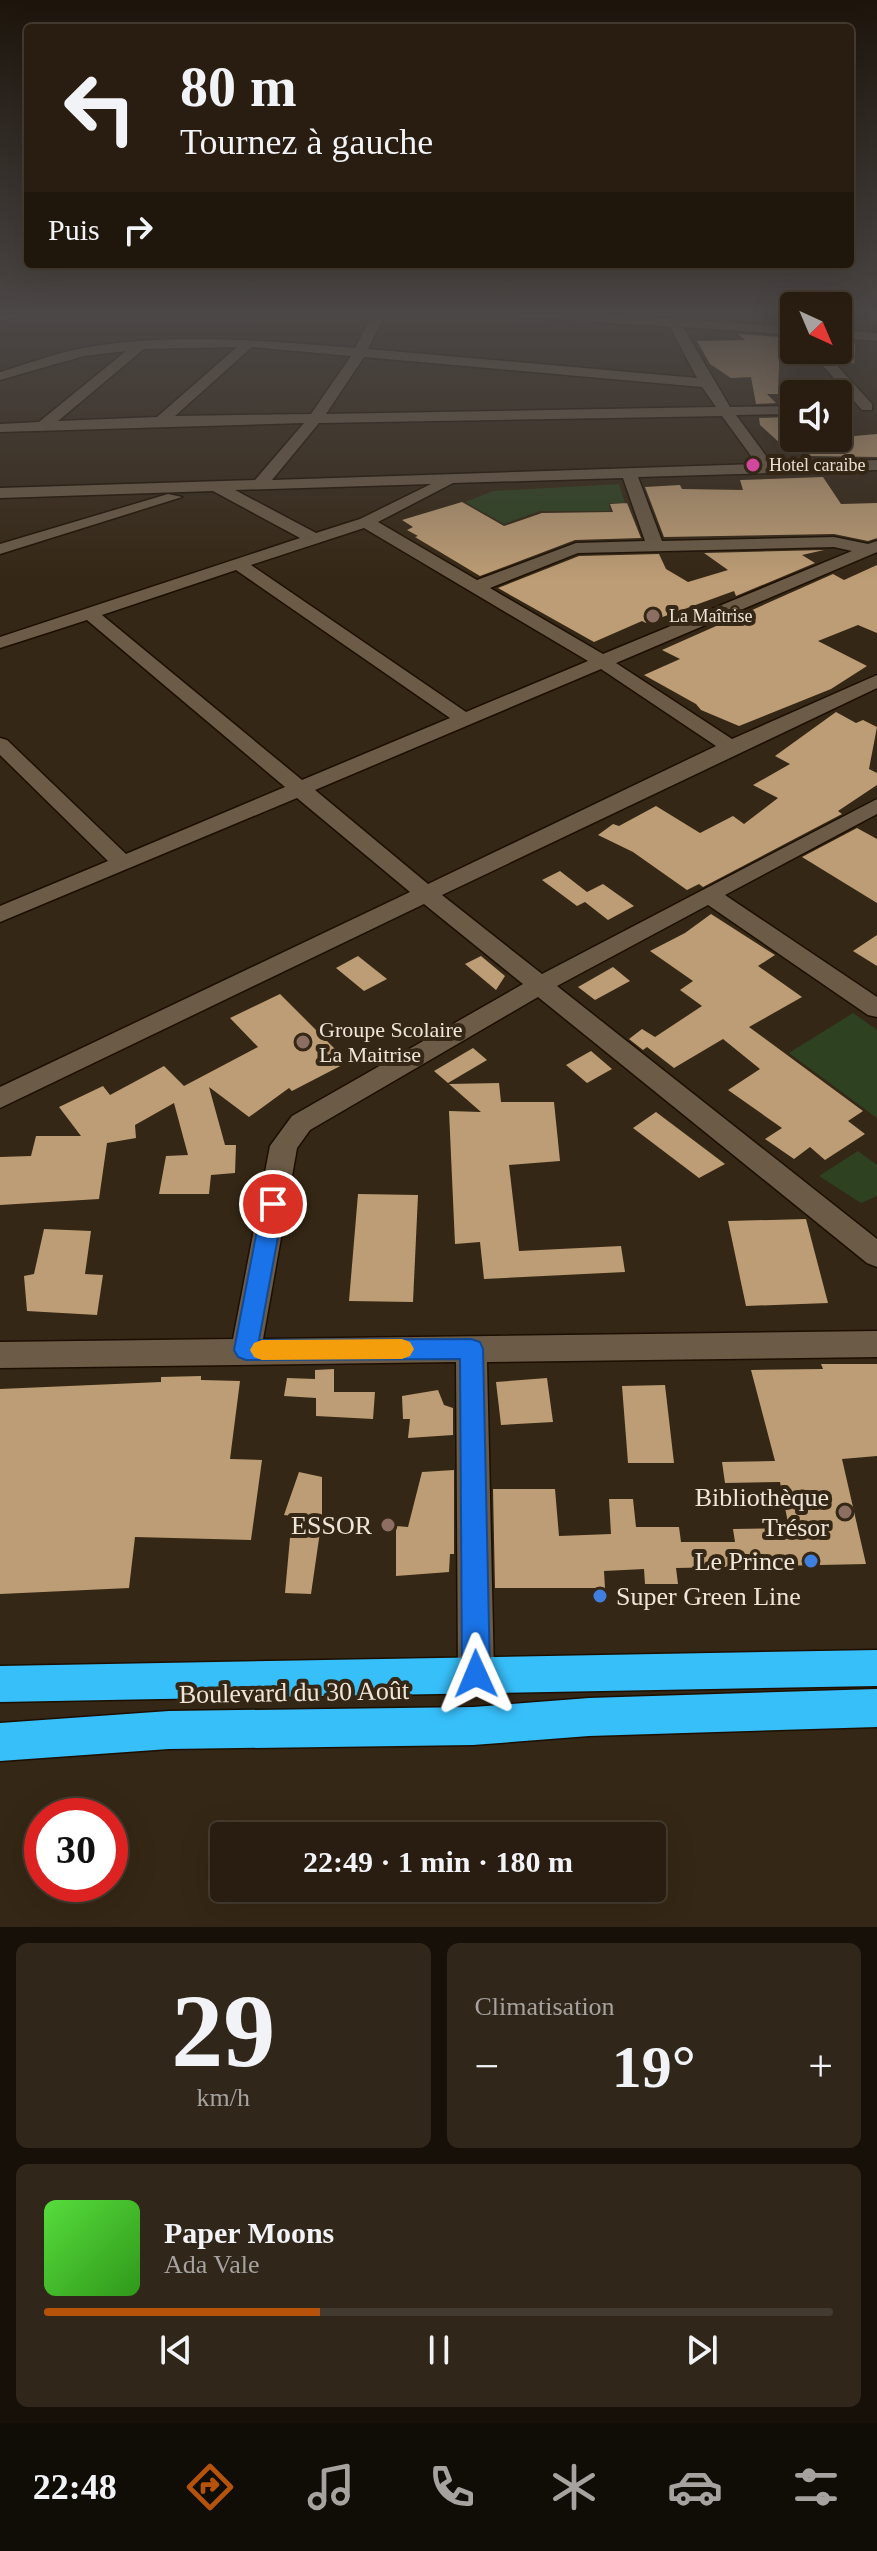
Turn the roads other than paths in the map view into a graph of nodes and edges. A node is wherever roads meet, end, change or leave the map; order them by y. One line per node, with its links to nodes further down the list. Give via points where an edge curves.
1 (72, 402): 9 (street)
2 (183, 402): 8 (street)
3 (329, 402): 7 (street)
4 (719, 402): 6 (street)
5 (780, 411): 6 (street)
6 (727, 413): 7 (street); 12 (street)
7 (317, 419): 8 (street); 15 (street)
8 (161, 421): 9 (street)
9 (43, 426): 10 (street)
10 (0, 428)
11 (877, 465): 12 (street)
12 (767, 468): 13 (street)
13 (629, 473): 14 (street); 21 (street)
14 (451, 480): 15 (street); 19 (street)
15 (259, 485): 16 (street)
16 (217, 487): 17 (street); 20 (street)
17 (198, 488): 18 (street); 22 (street)
18 (0, 493)
19 (366, 522): 20 (street); 25 (street)
20 (314, 539): 24 (street)
21 (655, 545): 23 (street, via 834,542); 25 (street, via 576,548)
22 (4, 547)
23 (872, 547): 28 (street)
24 (238, 564): 26 (street); 30 (street)
25 (476, 587): 28 (street)
26 (90, 614): 27 (street); 33 (street)
27 (0, 643)
28 (601, 661): 30 (street); 32 (street)
29 (877, 681): 32 (street)
30 (464, 719): 33 (street)
31 (0, 744): 35 (street)
32 (731, 747): 36 (street)
33 (300, 789): 35 (street); 36 (street)
34 (870, 816): 37 (street)
35 (123, 863): 38 (street)
36 (426, 894): 39 (street); 41 (street)
37 (709, 895): 39 (street); 40 (street)
38 (0, 915)
39 (540, 985): 42 (street); 45 (street, via 290,1134)
40 (877, 1009)
41 (0, 1098)
42 (877, 1255)
43 (877, 1344): 44 (street)
44 (471, 1349): 45 (street); 48 (street)
45 (246, 1350): 46 (street)
46 (0, 1355)
47 (877, 1668): 48 (highway, Boulevard du 30 Août)
48 (476, 1674): 49 (highway, Boulevard du 30 Août)
49 (0, 1684)
50 (877, 1708): 51 (highway, Boulevard du 30 Août, via 473,1726 169,1730)
51 (0, 1742)

